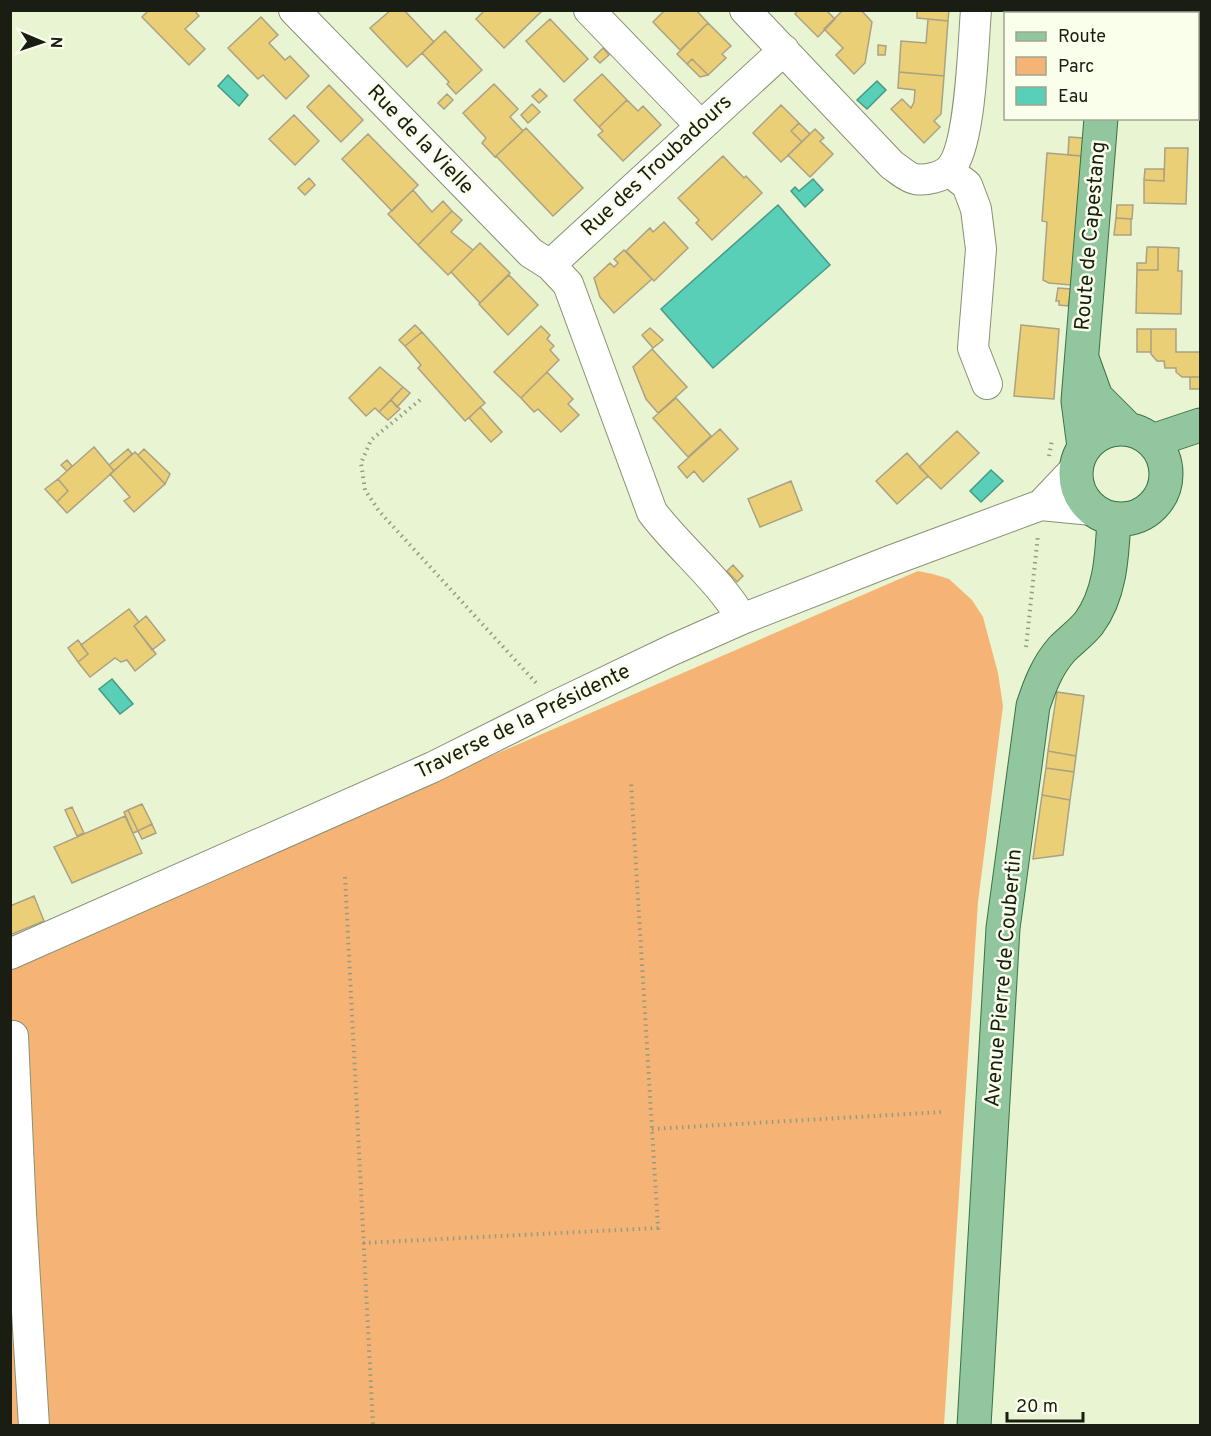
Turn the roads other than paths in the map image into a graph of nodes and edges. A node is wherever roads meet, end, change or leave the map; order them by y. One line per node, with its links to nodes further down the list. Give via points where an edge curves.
1 (294, 10): 9 (street, Rue de la Vielle, via 531,253)
2 (589, 10): 7 (street)
3 (745, 10): 5 (street)
4 (975, 10): 8 (street, via 966,125)
5 (784, 50): 7 (street, Rue des Troubadours); 8 (street, via 892,165 915,179 941,176)
6 (1101, 120): 10 (main road, Route de Capestang)
7 (700, 125): 9 (street, Rue des Troubadours)
8 (949, 171): 11 (street, via 967,185 976,209 981,249 973,348)
9 (550, 265): 17 (street, via 568,284 652,512 729,598)
10 (1081, 354): 13 (main road, Route de Capestang, via 1096,397); 14 (main road, Route de Capestang)
11 (987, 384)
12 (1200, 425): 13 (main road)
13 (1140, 435): 14 (main road, via 1116,429 1104,432); 16 (main road, via 1158,448 1166,466 1162,494 1142,515 1124,520)
14 (1069, 459): 15 (street, Traverse de la Présidente); 16 (main road, via 1082,498)
15 (1041, 505): 16 (street, Traverse de la Présidente); 17 (street, Traverse de la Présidente)
16 (1103, 514): 21 (main road, Avenue Pierre de Coubertin, via 1112,556 1104,594 1089,623 1061,650 1042,676 1033,706 1003,928)
17 (742, 620): 18 (street, Traverse de la Présidente, via 433,767)
18 (10, 954)
19 (13, 1036): 20 (street)
20 (34, 1425)
21 (974, 1425)

